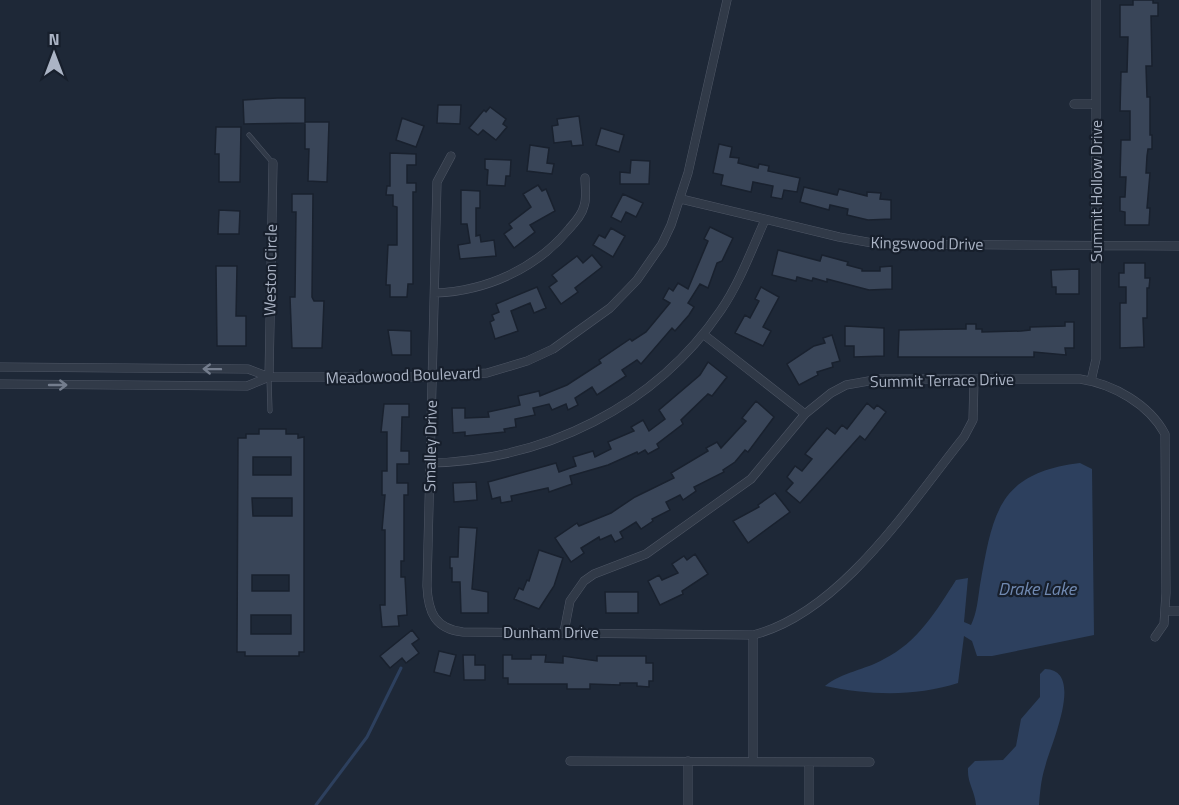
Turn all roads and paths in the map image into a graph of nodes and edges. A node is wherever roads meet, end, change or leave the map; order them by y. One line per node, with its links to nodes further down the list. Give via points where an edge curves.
1 (727, 0): 9 (street, Meadowood Boulevard)
2 (1096, 0): 4 (street, Summit Hollow Drive)
3 (1074, 104): 4 (street)
4 (1096, 104): 11 (street, Summit Hollow Drive)
5 (249, 135): 7 (lane)
6 (451, 156): 13 (street, Smalley Drive, via 437,182)
7 (273, 163): 16 (street, Weston Circle)
8 (585, 178): 13 (street, via 585,205 578,219 549,250 492,283)
9 (681, 199): 10 (street, Kingswood Drive); 17 (street, Meadowood Boulevard, via 662,244 637,280 610,308 568,341 499,370)
10 (765, 220): 11 (street, Kingswood Drive, via 878,244); 14 (street, via 734,289)
11 (1096, 244): 12 (street, Kingswood Drive); 19 (street, Summit Hollow Drive, via 1096,359)
12 (1179, 246)
13 (435, 293): 17 (street, Smalley Drive)
14 (703, 333): 22 (street); 23 (street, via 655,382 583,428 519,452)
15 (0, 367): 16 (street, Meadowood Boulevard, one-way to 15, via 248,369)
16 (269, 377): 17 (street, Meadowood Boulevard); 20 (street, Meadowood Boulevard, one-way to 16, via 247,386); 21 (lane)
17 (432, 377): 23 (street, Smalley Drive)
18 (974, 379): 19 (street, Summit Terrace Drive); 22 (street, Summit Terrace Drive, via 862,382 831,393); 28 (street, via 973,420 964,437 856,572 791,619)
19 (1091, 381): 24 (street, Summit Terrace Drive, via 1144,407 1165,434)
20 (0, 384)
21 (270, 411)
22 (806, 414): 27 (street, Summit Terrace Drive, via 751,479 646,554 584,581 570,601)
23 (430, 464): 26 (street, Smalley Drive, via 428,598 429,610)
24 (1165, 611): 25 (street); 29 (street, Summit Terrace Drive, via 1164,624)
25 (1179, 611)
26 (442, 626): 27 (street, Dunham Drive, via 463,632)
27 (564, 632): 28 (street, Dunham Drive)
28 (753, 635): 32 (street)
29 (1155, 637)
30 (570, 760): 31 (street)
31 (688, 761): 32 (street); 35 (street)
32 (753, 761): 33 (street)
33 (809, 762): 34 (street); 36 (street)
34 (870, 762)
35 (688, 805)
36 (809, 805)

